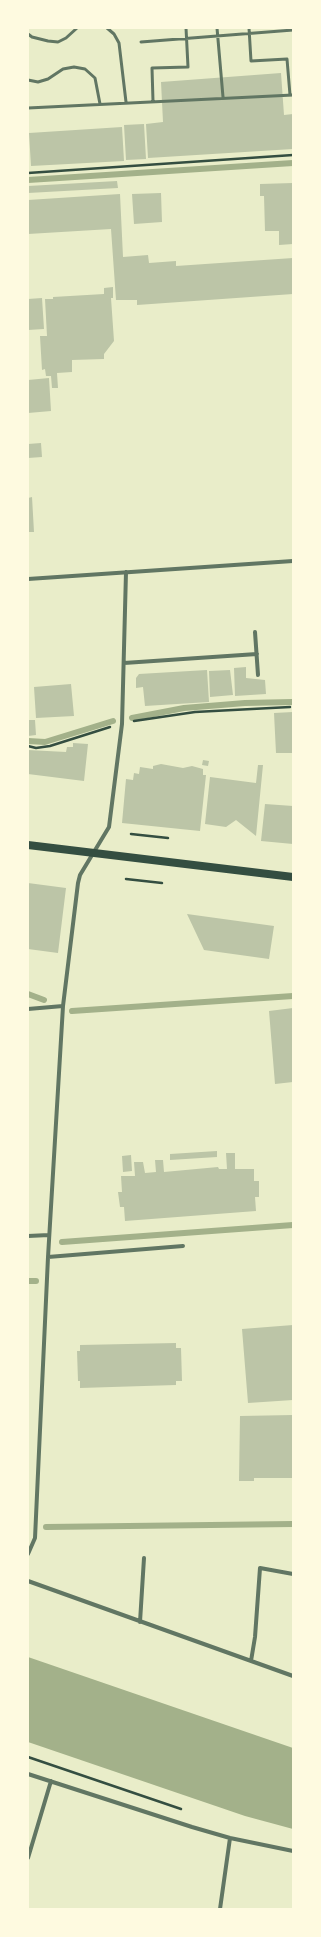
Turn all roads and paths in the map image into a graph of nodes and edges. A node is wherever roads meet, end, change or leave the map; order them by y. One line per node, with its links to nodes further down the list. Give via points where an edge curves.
1 (76, 28): 8 (lane, via 58,42)
2 (107, 28): 16 (lane, via 119,43)
3 (186, 28): 10 (lane)
4 (217, 28): 9 (lane)
5 (249, 28): 7 (lane)
6 (293, 30): 7 (lane)
7 (249, 33): 9 (lane); 13 (lane, via 252,61 287,59)
8 (28, 34)
9 (218, 36): 10 (lane); 14 (lane)
10 (187, 39): 11 (lane); 15 (lane, via 188,67 152,68)
11 (141, 42)
12 (28, 80): 17 (lane, via 38,82 63,69 85,69 95,78)
13 (292, 95): 14 (lane)
14 (223, 97): 15 (lane)
15 (153, 101): 16 (lane)
16 (126, 102): 17 (lane)
17 (100, 104): 18 (lane)
18 (28, 108)
19 (293, 155): 20 (path)
20 (28, 173)
21 (293, 560): 22 (street)
22 (126, 572): 23 (street); 26 (street)
23 (28, 579)
24 (255, 632): 25 (street)
25 (257, 654): 26 (street); 27 (street)
26 (124, 663): 29 (street)
27 (258, 675)
28 (290, 707): 29 (path, via 195,712)
29 (122, 724): 30 (path, via 50,746); 34 (street, via 109,827)
30 (28, 746)
31 (131, 834): 32 (path)
32 (168, 838)
33 (28, 846): 34 (main road)
34 (93, 854): 35 (main road); 38 (street, via 78,883)
35 (293, 877)
36 (126, 879): 37 (path)
37 (162, 883)
38 (63, 1006): 39 (street); 40 (street)
39 (28, 1009)
40 (49, 1235): 41 (street); 43 (street)
41 (28, 1236)
42 (183, 1246): 43 (street)
43 (48, 1257): 44 (street, via 36,1538)
44 (28, 1554)
45 (144, 1558): 48 (street)
46 (293, 1574): 49 (street, via 260,1568)
47 (28, 1581): 48 (street)
48 (140, 1622): 49 (street)
49 (251, 1661): 50 (street)
50 (293, 1676)
51 (28, 1757): 54 (path)
52 (28, 1774): 53 (street)
53 (51, 1781): 55 (street); 57 (street)
54 (187, 1811)
55 (230, 1838): 56 (street); 58 (street)
56 (293, 1851)
57 (28, 1858)
58 (220, 1909)

